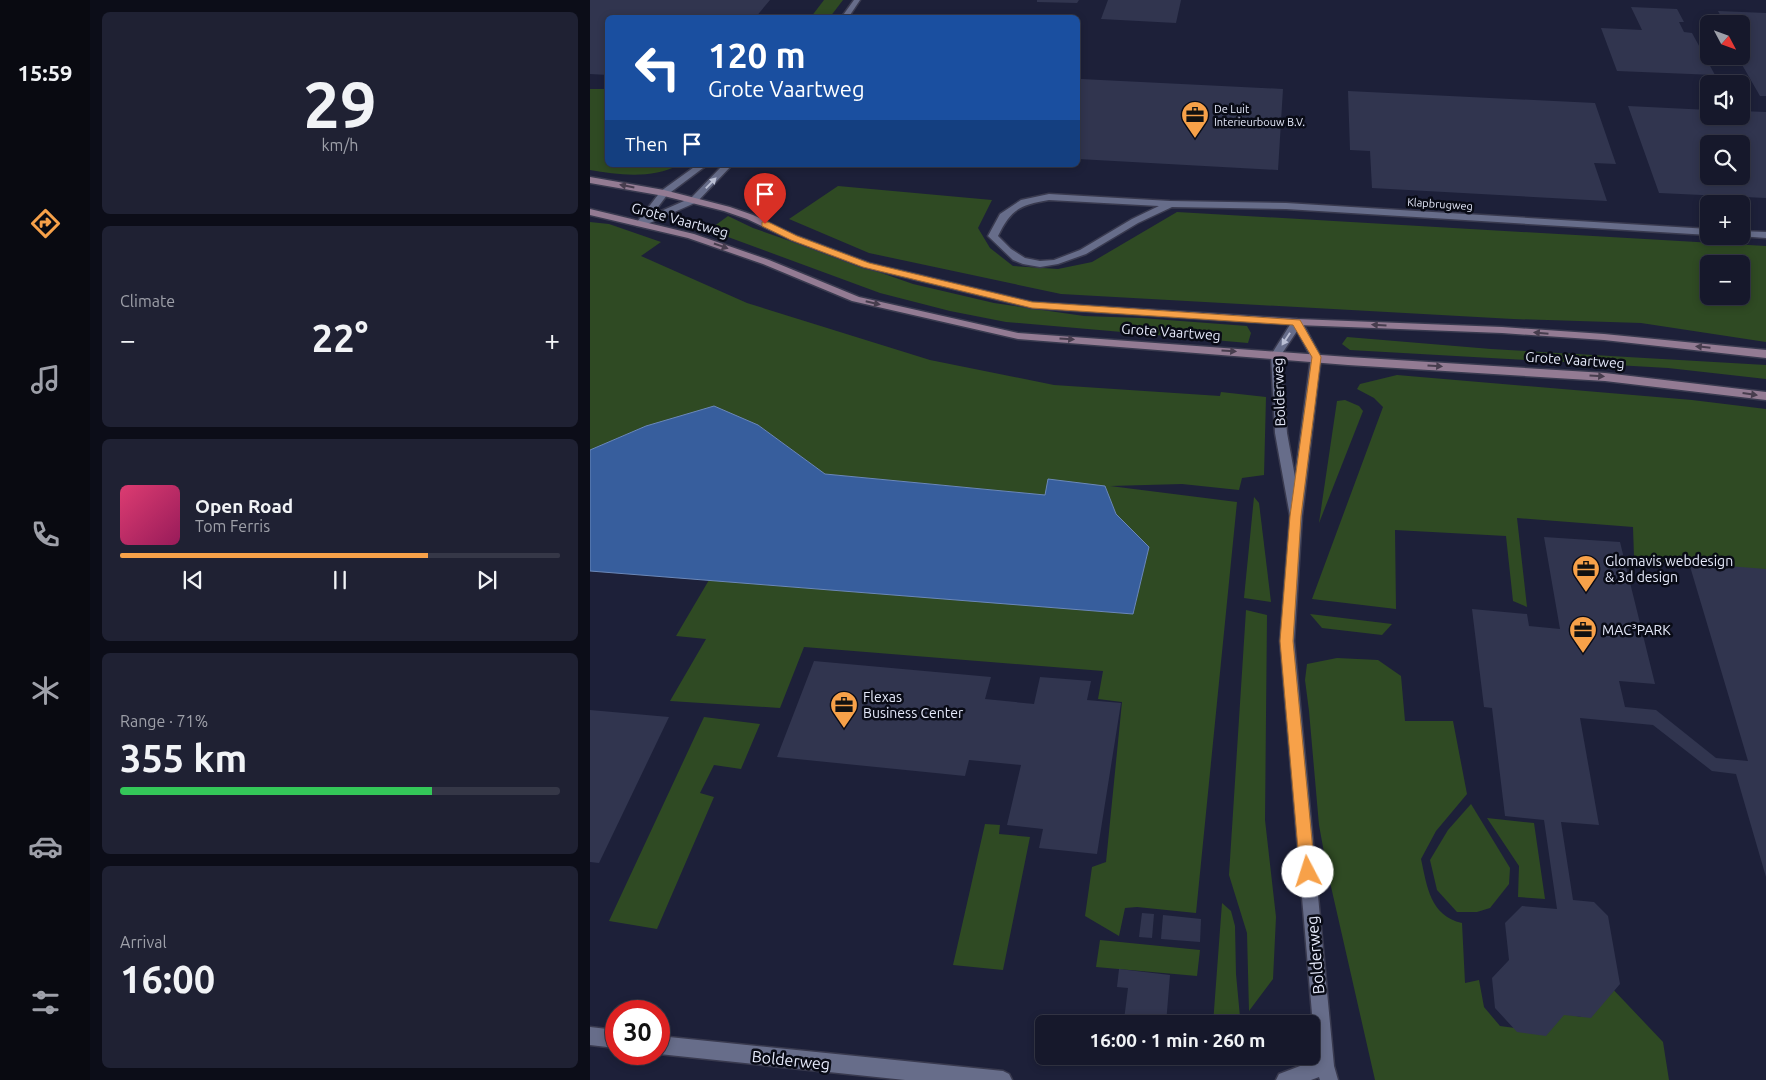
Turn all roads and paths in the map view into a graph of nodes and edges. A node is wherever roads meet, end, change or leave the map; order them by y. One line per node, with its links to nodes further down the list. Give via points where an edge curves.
1 (857, 0): 2 (street)
2 (846, 15)
3 (700, 167): 6 (street)
4 (726, 167): 7 (street, one-way to 4)
5 (590, 180): 6 (main road, Grote Vaartweg, one-way to 5)
6 (664, 194): 7 (main road, Grote Vaartweg); 10 (street)
7 (694, 200): 10 (street); 14 (main road, Grote Vaartweg, via 750,217 794,238 866,265 1032,305)
8 (1170, 204): 8 (street, Klapbrugweg, via 1085,252 1056,263 1025,262 1004,249 993,236 1003,216 1024,202 1049,197); 11 (street, Klapbrugweg, via 1286,206)
9 (590, 212): 10 (main road, Grote Vaartweg)
10 (640, 224): 16 (main road, Grote Vaartweg, one-way to 16, via 691,236 766,262 856,299 1018,336)
11 (1700, 231)
12 (1750, 234): 13 (street)
13 (1766, 235)
14 (1296, 322): 15 (main road, Grote Vaartweg, one-way to 14, via 1502,330); 16 (street, Bolderweg, one-way to 16); 17 (street)
15 (1766, 354)
16 (1276, 355): 17 (main road, Grote Vaartweg); 19 (street, Bolderweg, via 1281,433)
17 (1316, 357): 18 (main road, Grote Vaartweg, one-way to 18, via 1640,380); 19 (street, Bolderweg)
18 (1766, 396)
19 (1296, 516): 23 (street, Bolderweg, via 1287,641)
20 (590, 1036): 21 (street)
21 (605, 1038)
22 (670, 1046): 24 (street, Bolderweg)
23 (1327, 1073): 26 (street, Bolderweg)
24 (923, 1077): 25 (street, Bolderweg)
25 (1003, 1080)
26 (1285, 1080)

